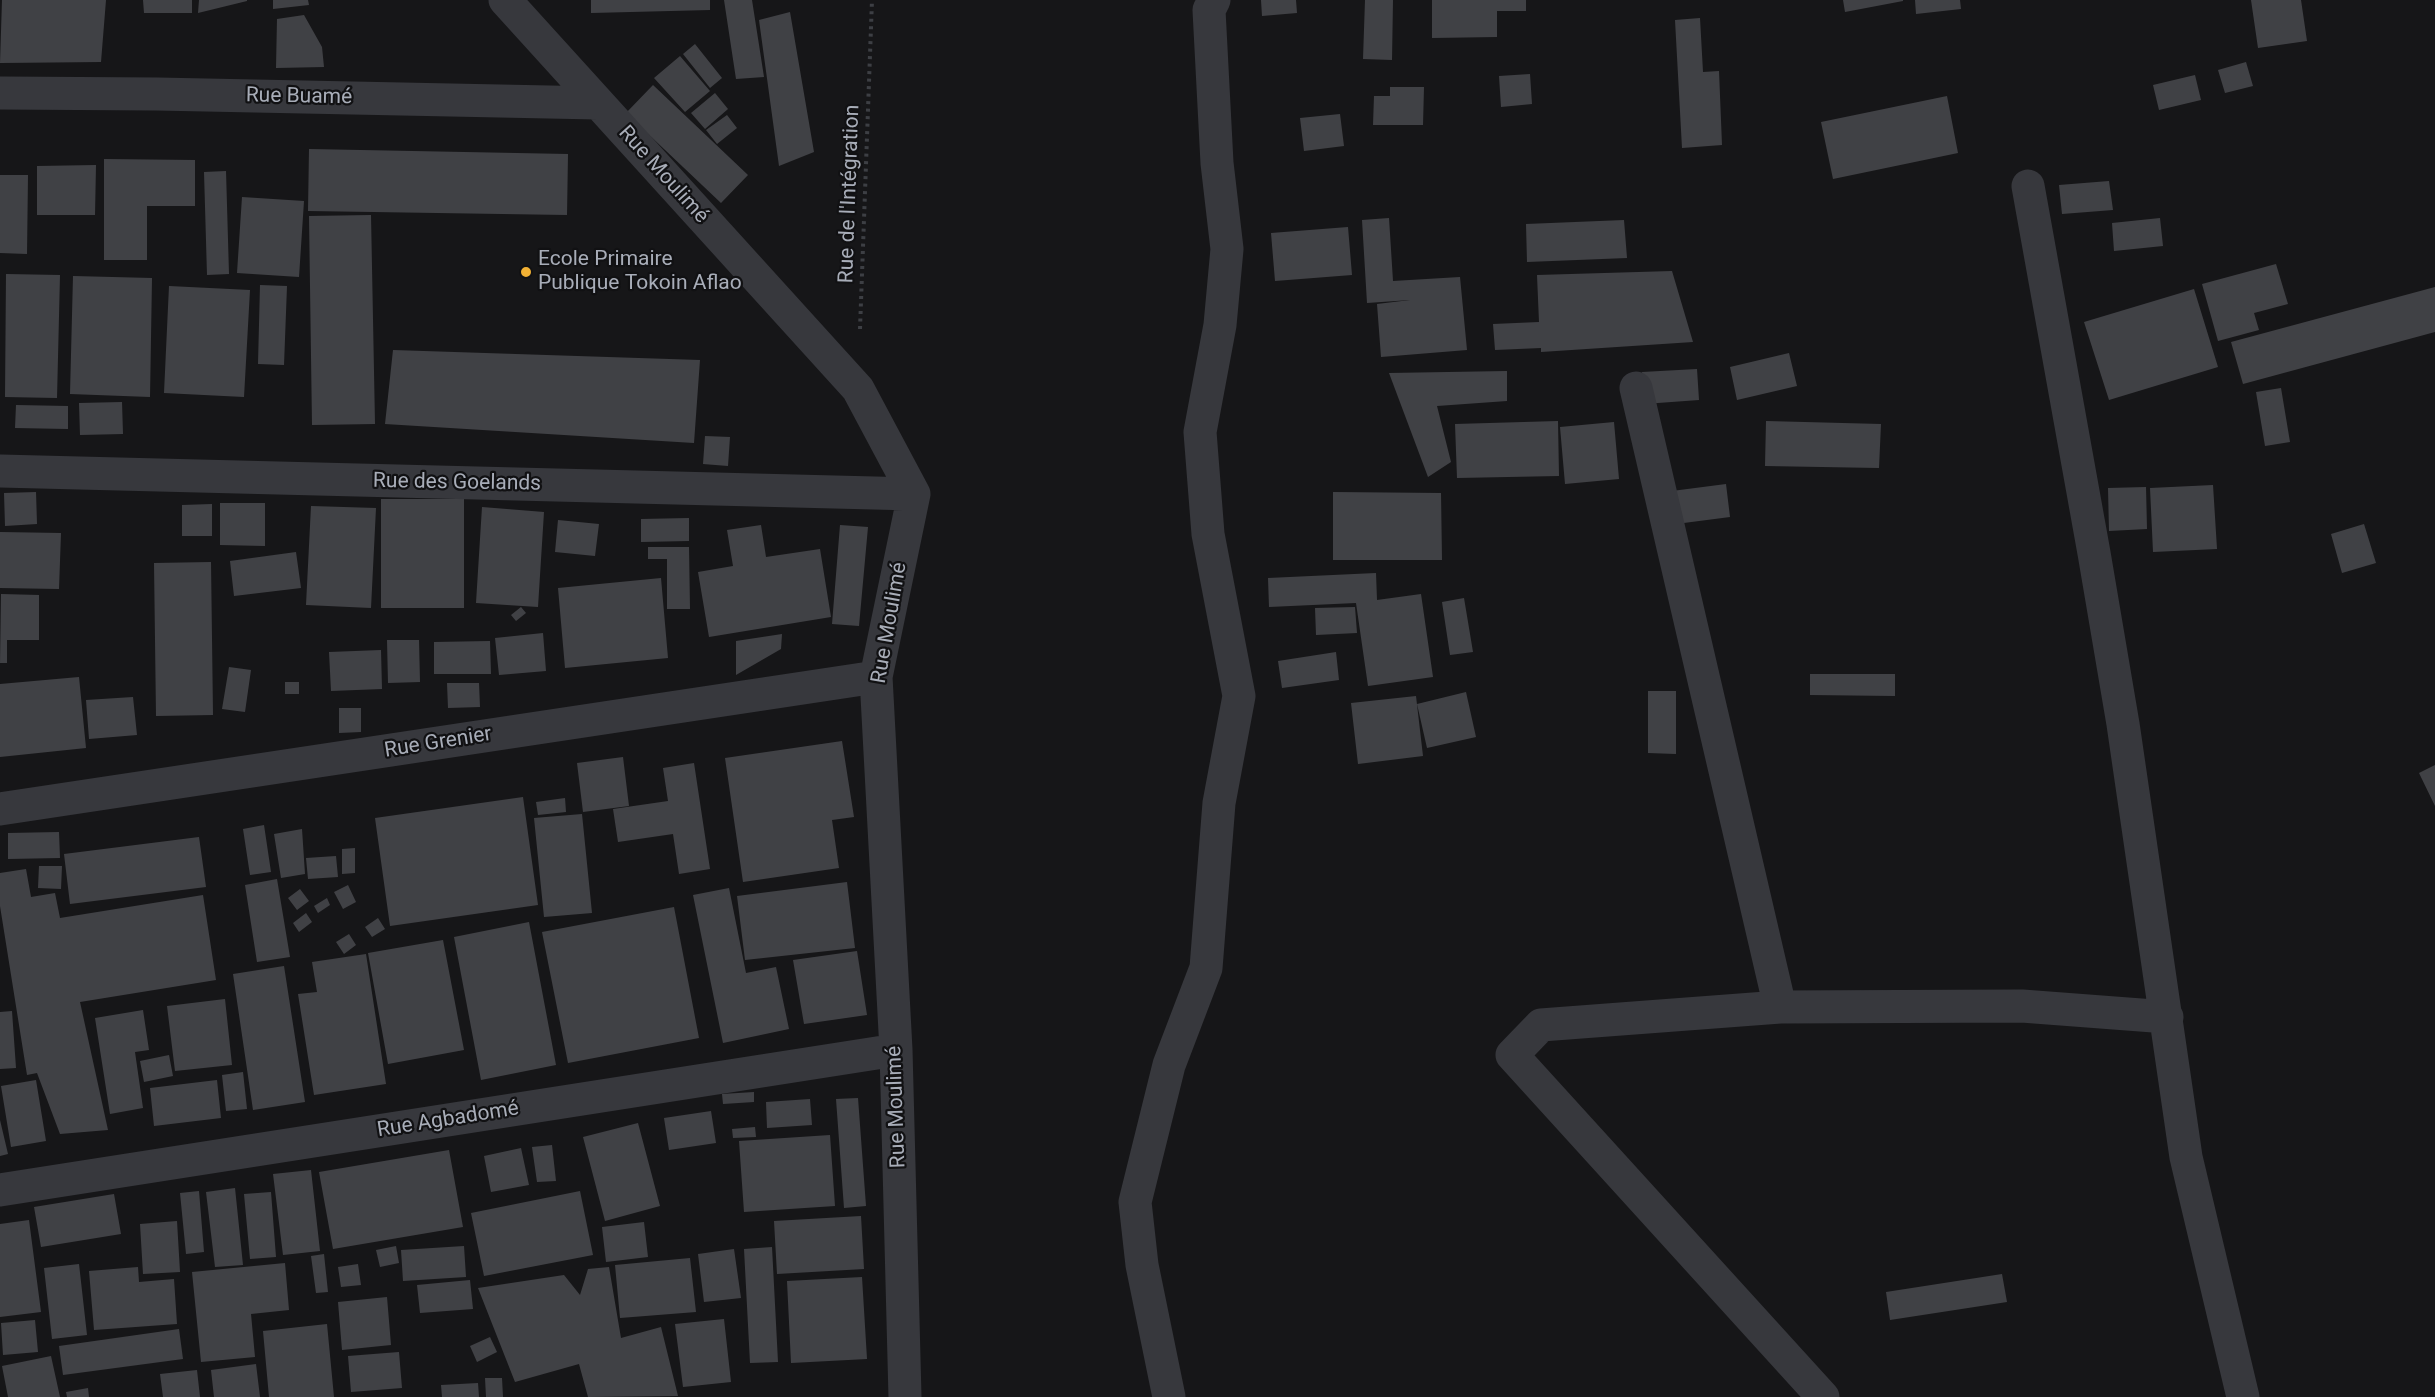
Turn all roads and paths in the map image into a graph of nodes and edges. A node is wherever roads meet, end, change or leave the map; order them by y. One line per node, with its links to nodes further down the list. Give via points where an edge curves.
1 (506, 0): 5 (street, Rue Moulimé)
2 (872, 0): 8 (path, Rue de l'Intégration)
3 (1214, 0): 18 (street, via 1209,10 1213,93 1227,249 1220,325 1200,432 1208,534 1239,696 1219,803 1206,968 1169,1065 1135,1202 1142,1265)
4 (0, 93): 5 (street, Rue Buamé)
5 (597, 103): 8 (street, Rue Moulimé)
6 (2028, 186): 14 (street, via 2096,565)
7 (1636, 388): 13 (street)
8 (858, 389): 10 (street, Rue Moulimé)
9 (0, 471): 10 (street, Rue des Goelands)
10 (914, 494): 11 (street, Rue Moulimé)
11 (876, 677): 12 (street, Rue Grenier); 15 (street, Rue Moulimé)
12 (0, 809)
13 (1780, 1006): 14 (street, via 2022,1006); 19 (street, via 1541,1025 1512,1055)
14 (2167, 1017): 20 (street, via 2186,1157)
15 (896, 1050): 16 (street, Rue Agbadomé); 17 (street, Rue Moulimé)
16 (0, 1190)
17 (905, 1397)
18 (1169, 1397)
19 (1823, 1397)
20 (2243, 1397)

